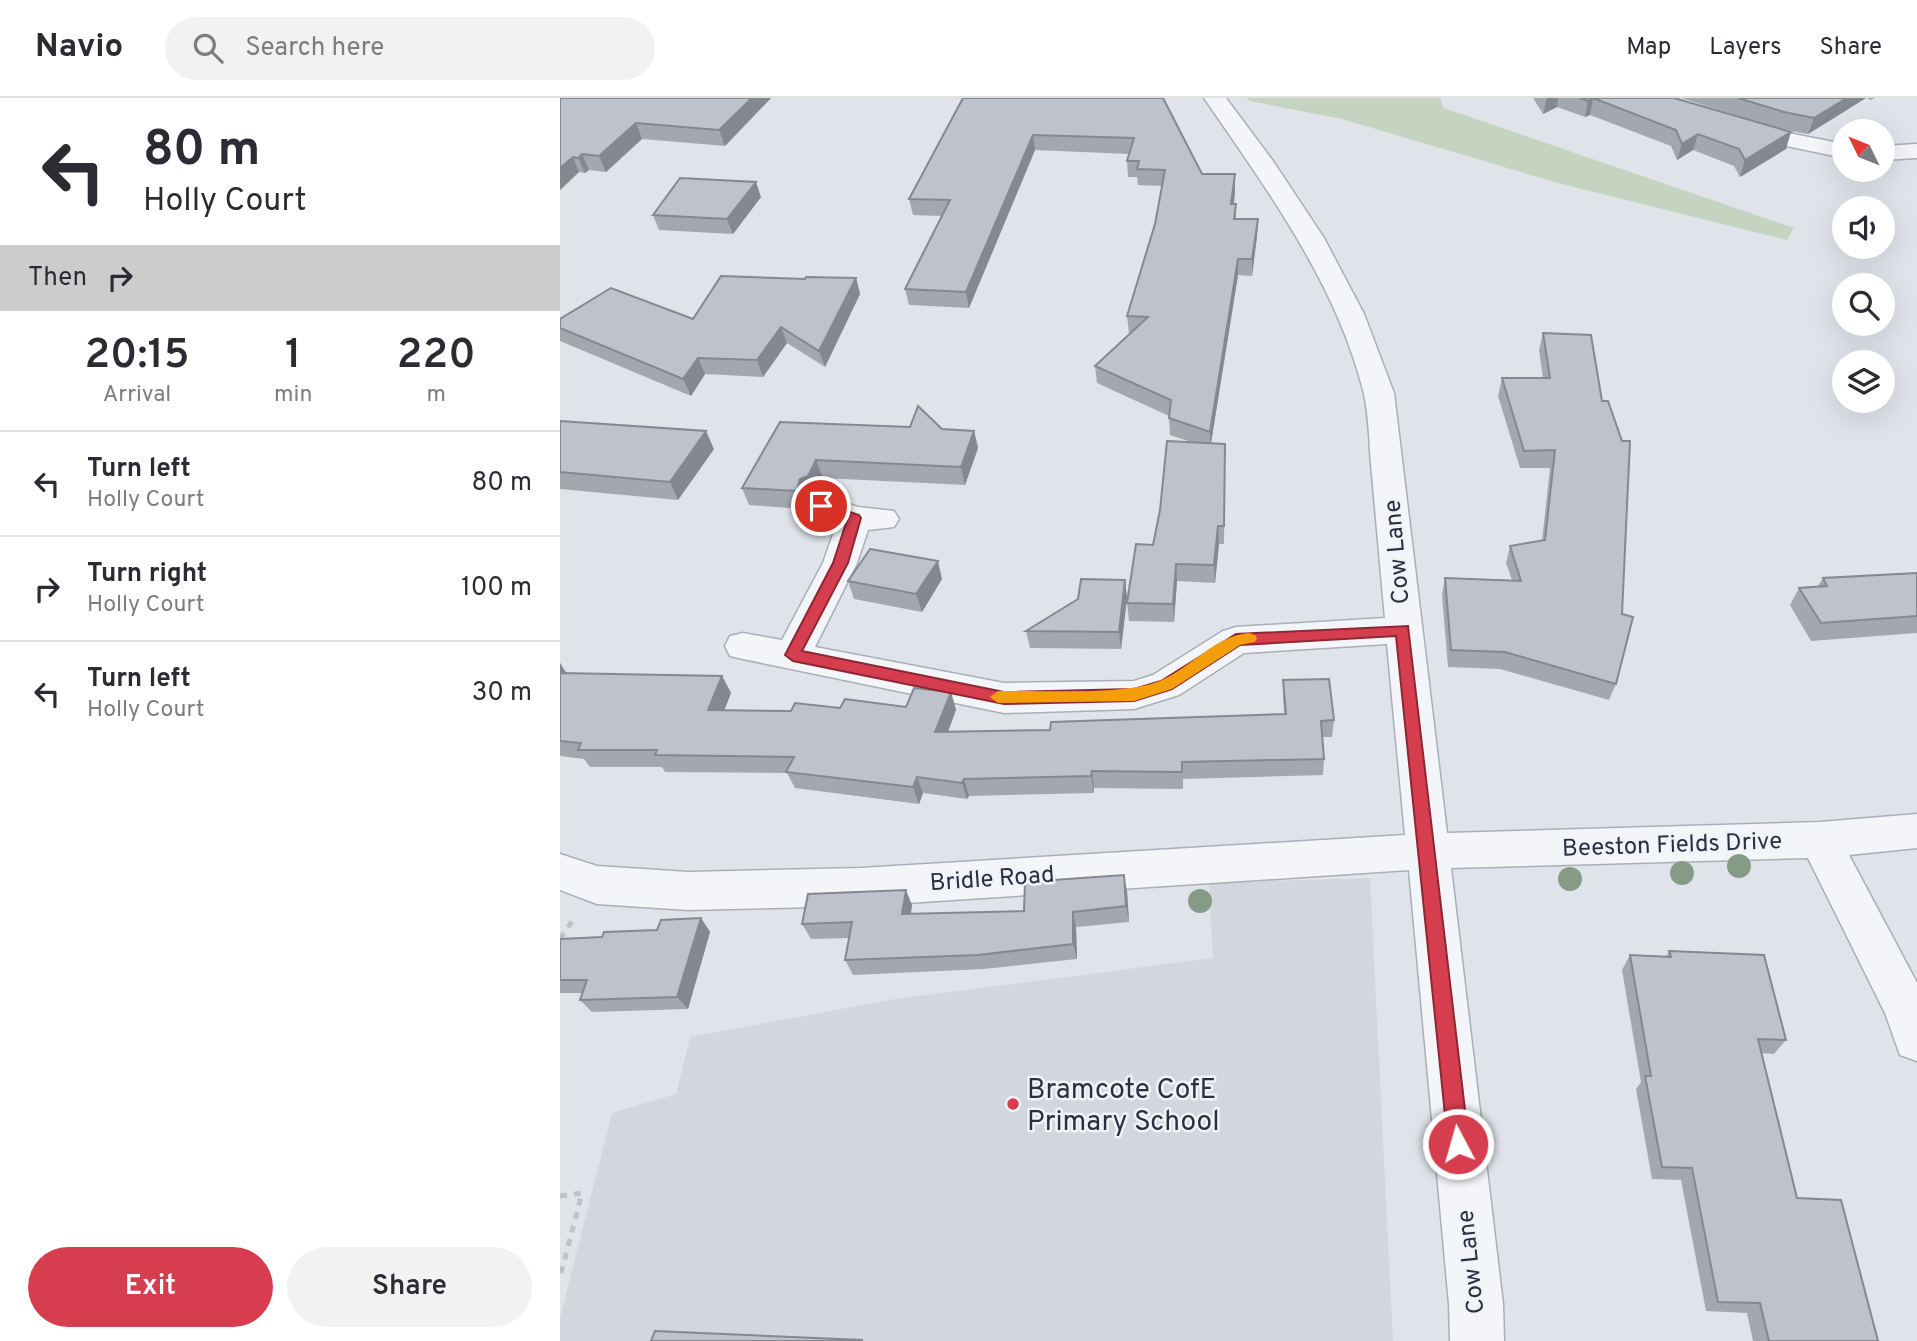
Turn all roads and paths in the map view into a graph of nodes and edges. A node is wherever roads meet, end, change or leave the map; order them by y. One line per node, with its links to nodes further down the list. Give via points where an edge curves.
1 (1215, 98): 7 (street, Cow Lane, via 1270,172 1342,295 1367,353 1379,393)
2 (1649, 98): 3 (street)
3 (1832, 150)
4 (1917, 150): 5 (street)
5 (1895, 152)
6 (821, 506): 9 (street, via 868,519)
7 (1403, 630): 9 (street, via 1236,640 1166,685 1134,695 1004,698); 12 (street, Cow Lane)
8 (743, 646): 9 (street)
9 (793, 655)
10 (1917, 831): 11 (street, Beeston Fields Drive)
11 (1820, 840): 12 (street, Beeston Fields Drive); 14 (street, via 1906,1008)
12 (1426, 851): 13 (street, Bridle Road, via 848,888 688,891 597,885); 17 (street, Cow Lane)
13 (560, 872)
14 (1917, 1039)
15 (560, 1196): 16 (path, via 582,1193)
16 (560, 1277)
17 (1477, 1341)

